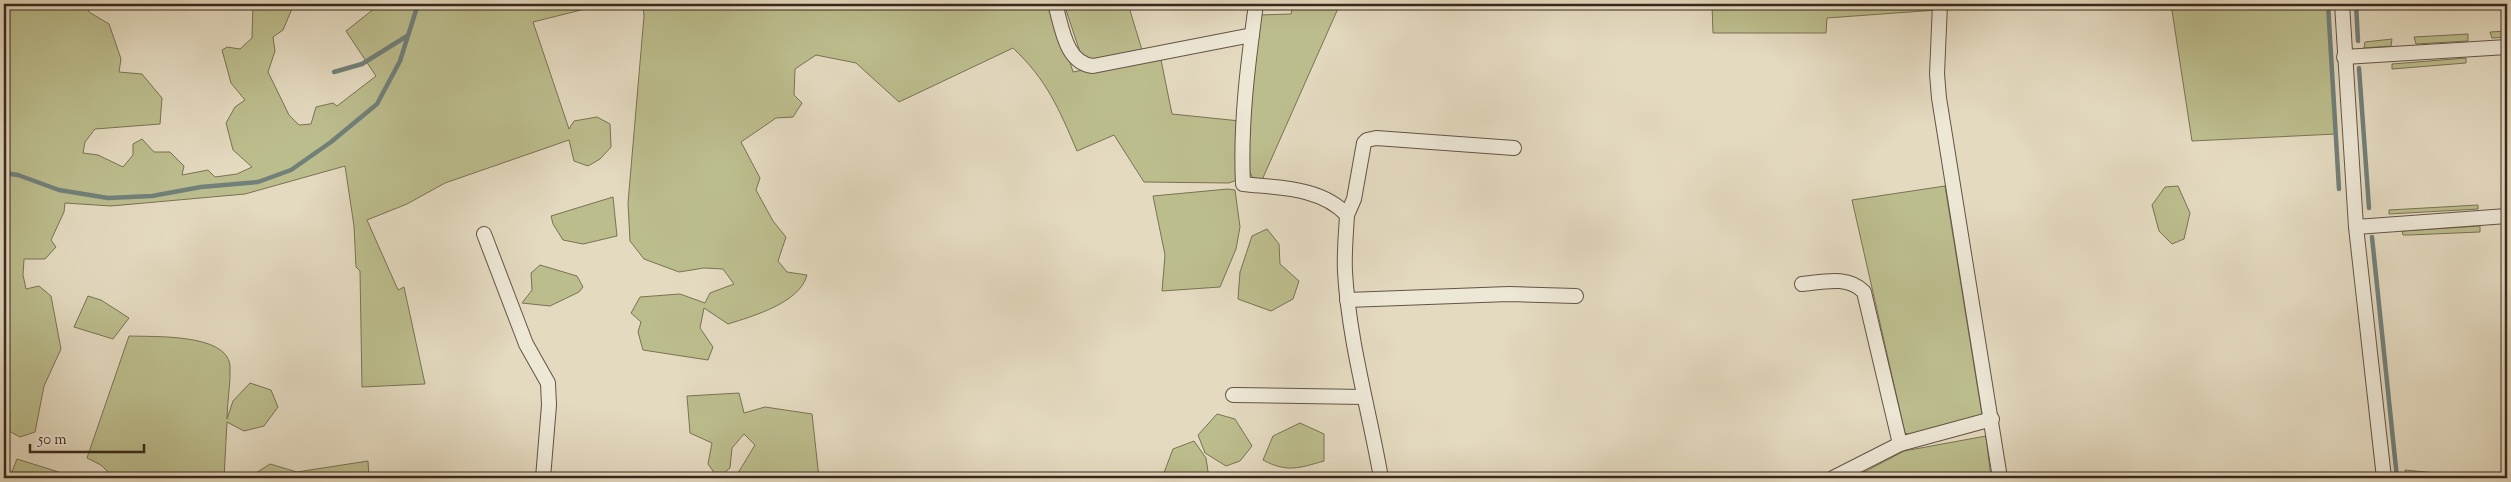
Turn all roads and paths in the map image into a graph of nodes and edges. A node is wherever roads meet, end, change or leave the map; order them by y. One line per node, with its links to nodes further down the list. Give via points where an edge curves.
1 (1055, 4): 5 (street, via 1071,53 1077,62 1084,65 1093,66)
2 (1256, 4): 5 (street)
3 (1940, 4): 18 (street, via 1939,98)
4 (2342, 4): 7 (street)
5 (1252, 35): 9 (street, via 1242,149 1243,184 1314,193 1337,204)
6 (2507, 47): 7 (street)
7 (2344, 57): 11 (street)
8 (1514, 148): 9 (street, via 1367,140 1354,199)
9 (1347, 215): 15 (street)
10 (2507, 216): 11 (street)
11 (2356, 227): 24 (street)
12 (484, 234): 20 (street, via 526,344 548,384)
13 (1802, 284): 19 (street, via 1844,281 1864,292)
14 (1576, 296): 15 (street, via 1509,294)
15 (1347, 300): 17 (street)
16 (1233, 396): 17 (street)
17 (1364, 397): 21 (street)
18 (1992, 419): 19 (street); 23 (street)
19 (1900, 444): 22 (street)
20 (543, 478)
21 (1382, 478)
22 (1833, 478)
23 (2000, 478)
24 (2384, 478)

